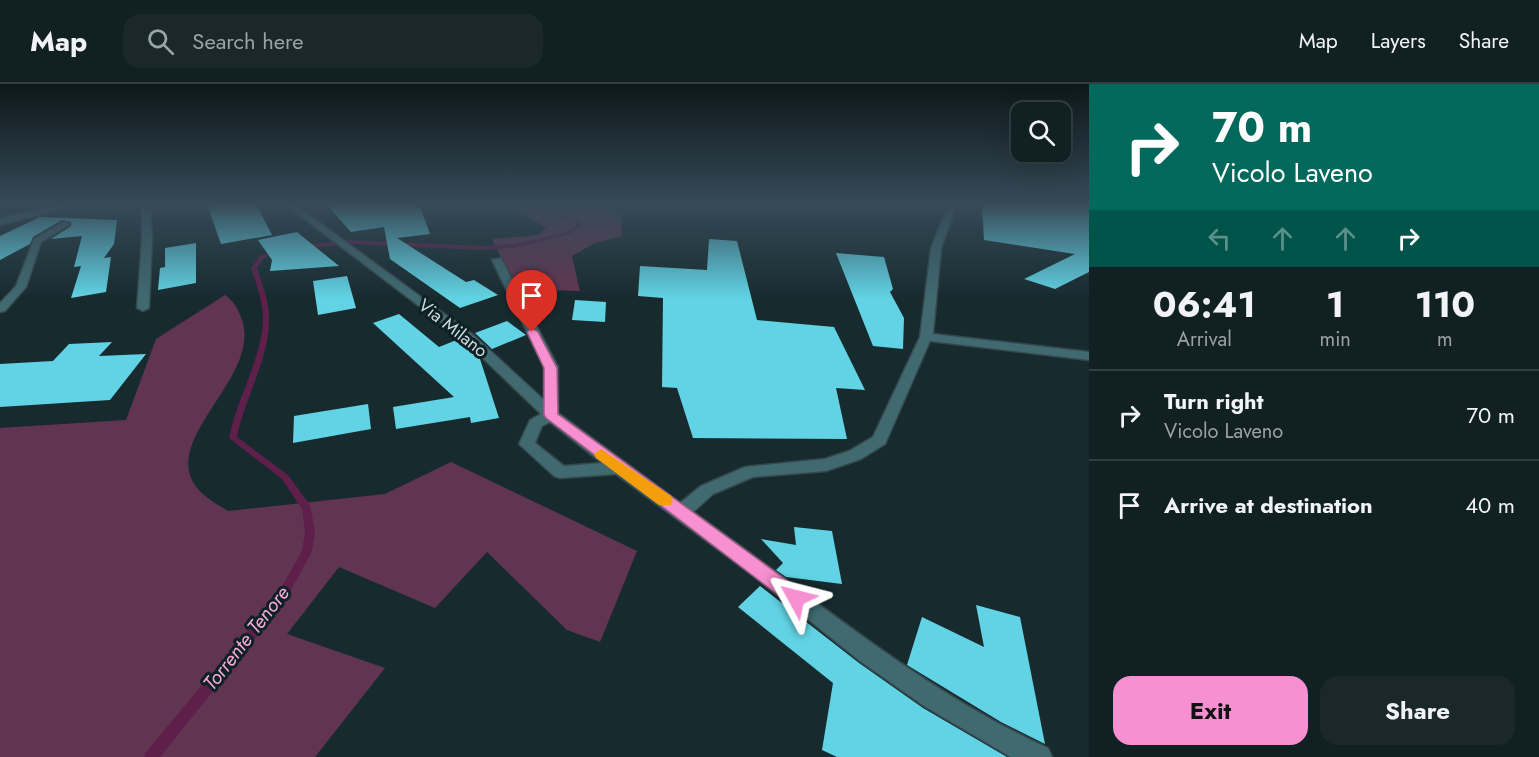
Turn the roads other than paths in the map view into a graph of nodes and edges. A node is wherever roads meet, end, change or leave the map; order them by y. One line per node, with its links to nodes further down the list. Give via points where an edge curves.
1 (47, 235): 7 (street, via 37,241 21,287)
2 (147, 235): 6 (street)
3 (331, 235): 10 (street, Via Milano, via 469,338)
4 (941, 235): 8 (street)
5 (497, 260): 10 (street, via 550,368)
6 (143, 308)
7 (0, 309)
8 (926, 337): 9 (street); 12 (street, via 879,440 855,455 826,465 751,471 707,490)
9 (1089, 356)
10 (551, 415): 11 (street, Via Milano); 11 (street, via 535,423 527,444 560,472)
11 (618, 468): 12 (street, Via Milano)
12 (681, 512): 13 (street, Via Milano, via 932,698)
13 (1039, 757)

